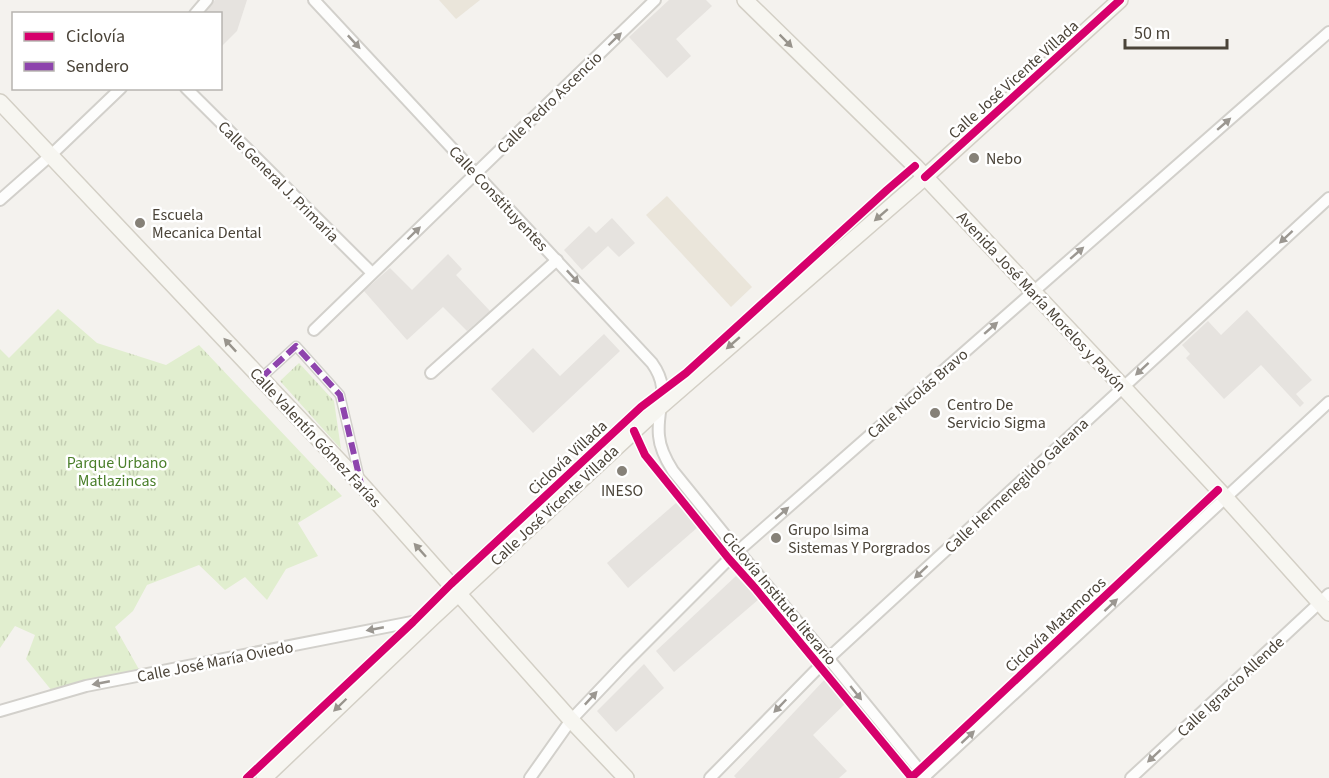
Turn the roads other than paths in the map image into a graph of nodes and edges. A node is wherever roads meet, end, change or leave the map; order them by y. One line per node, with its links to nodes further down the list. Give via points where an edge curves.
1 (207, 0): 6 (street)
2 (655, 0): 12 (street, Calle Pedro Ascencio, one-way to 2)
3 (745, 0): 13 (main road, Avenida José María Morelos y Pavón, one-way to 13)
4 (1120, 0): 13 (main road, Calle José Vicente Villada)
5 (322, 2): 12 (street, Calle Constituyentes, one-way to 12)
6 (197, 12)
7 (1329, 32): 18 (street, Calle Nicolás Bravo, one-way to 7)
8 (119, 90): 11 (street)
9 (188, 90): 17 (street, Calle General J. Primaria)
10 (0, 102): 11 (main road, Calle Valentín Gómez Farías)
11 (51, 155): 15 (street); 21 (main road, Calle Valentín Gómez Farías, one-way to 11)
12 (476, 173): 16 (street, Calle Constituyentes); 17 (street, Calle Pedro Ascencio, one-way to 12)
13 (925, 177): 18 (main road, Avenida José María Morelos y Pavón); 24 (main road, Calle José Vicente Villada, one-way to 24)
14 (1329, 198): 22 (street, Calle Hermenegildo Galeana, one-way to 22)
15 (0, 200)
16 (557, 260): 20 (street); 24 (street, Calle Constituyentes, one-way to 24, via 658,371 663,390)
17 (372, 273): 19 (street, Calle Pedro Ascencio)
18 (1033, 291): 22 (main road, Avenida José María Morelos y Pavón); 27 (street, Calle Nicolás Bravo, one-way to 18)
19 (314, 330)
20 (431, 373)
21 (261, 378): 25 (main road, Calle Valentín Gómez Farías); 25 (street, via 296,346 340,395)
22 (1123, 387): 26 (main road, Avenida José María Morelos y Pavón); 31 (street, Calle Hermenegildo Galeana, one-way to 31)
23 (1329, 402): 26 (street)
24 (660, 406): 27 (street, Calle Constituyentes, via 659,436 665,458); 28 (main road, Calle José Vicente Villada)
25 (361, 484): 28 (main road, Calle Valentín Gómez Farías, one-way to 25)
26 (1226, 498): 29 (main road, Avenida José María Morelos y Pavón); 38 (street, one-way to 26)
27 (738, 551): 31 (street, Calle Constituyentes); 33 (street, Calle Nicolás Bravo, one-way to 27)
28 (459, 593): 30 (main road, Calle José Vicente Villada); 33 (main road, Calle Valentín Gómez Farías)
29 (1326, 603): 39 (street, Calle Ignacio Allende, one-way to 39)
30 (432, 618): 32 (street, Calle José María Oviedo, one-way to 32, via 86,686); 34 (main road, Calle José Vicente Villada, one-way to 34)
31 (828, 658): 37 (street, Calle Hermenegildo Galeana, one-way to 37); 38 (street, Calle Constituyentes, one-way to 38)
32 (0, 711)
33 (571, 720): 35 (street, Calle Nicolás Bravo); 36 (main road, Calle Valentín Gómez Farías)
34 (264, 778)
35 (530, 778)
36 (626, 778)
37 (710, 778)
38 (925, 778)
39 (1131, 778)

